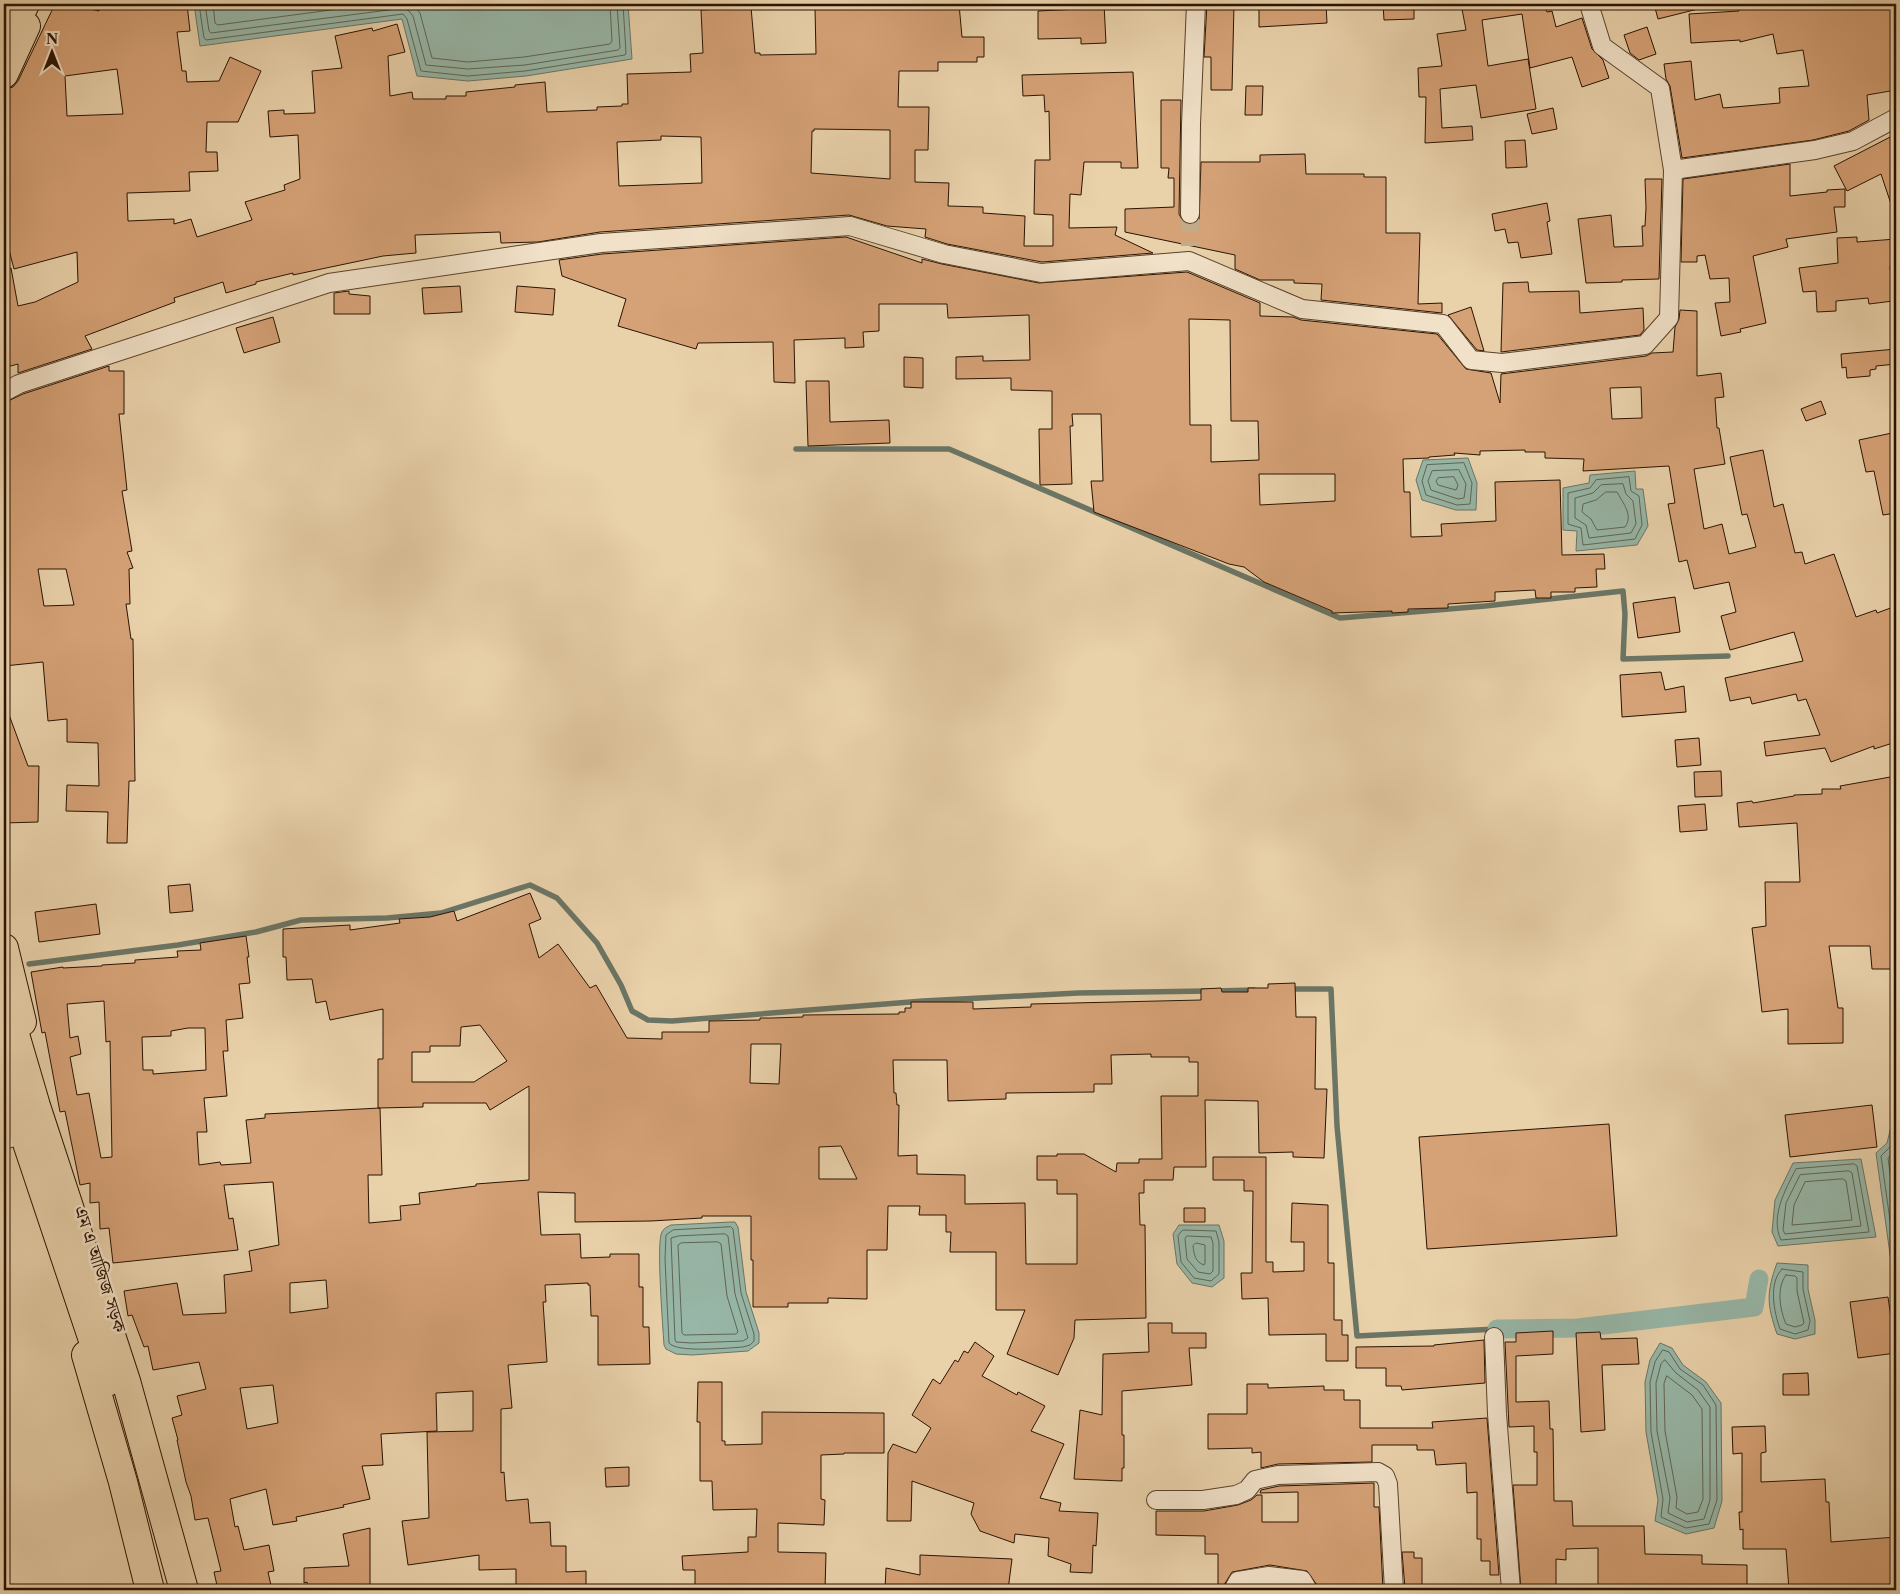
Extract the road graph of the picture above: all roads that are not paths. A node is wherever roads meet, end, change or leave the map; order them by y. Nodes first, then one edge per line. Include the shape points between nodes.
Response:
1 (25, 4) edge
2 (36, 4) edge
3 (1196, 4) edge
4 (1589, 4) edge
5 (4, 48) edge
6 (4, 74) edge
7 (1896, 118) edge
8 (1673, 170) junction
9 (1190, 214) tunnel mouth
10 (4, 392) edge
11 (4, 948) edge
12 (4, 996) edge
13 (4, 1065) edge
14 (4, 1102) edge
15 (9, 1138) edge
16 (1494, 1337) dead end
17 (1156, 1500) dead end
18 (150, 1590) edge
19 (164, 1590) edge
20 (184, 1590) edge
21 (195, 1590) edge
22 (1233, 1590) edge
23 (1308, 1590) edge
24 (1394, 1590) edge
25 (1511, 1590) edge

1 - 5 main road
2 - 6 main road
3 - 9 street
4 - 8 street via 1602,46 1660,88
7 - 8 street via 1853,141 1815,150
8 - 10 street via 1669,318 1645,345 1502,363 1471,360 1442,324 1302,309 1190,254 1041,273 944,254 850,226 601,243 330,283 28,381
11 - 21 main road, এম এ আজিজ সড়ক via 43,1094 136,1380
12 - 20 main road via 36,1106 126,1381
13 - 19 main road via 108,1385
14 - 15 main road
15 - 18 main road via 96,1388
16 - 25 street via 1496,1414
17 - 24 street via 1202,1500 1236,1495 1247,1490 1255,1480 1278,1474 1378,1472 1385,1476 1388,1484
22 - 23 street via 1238,1581 1269,1576 1302,1580

